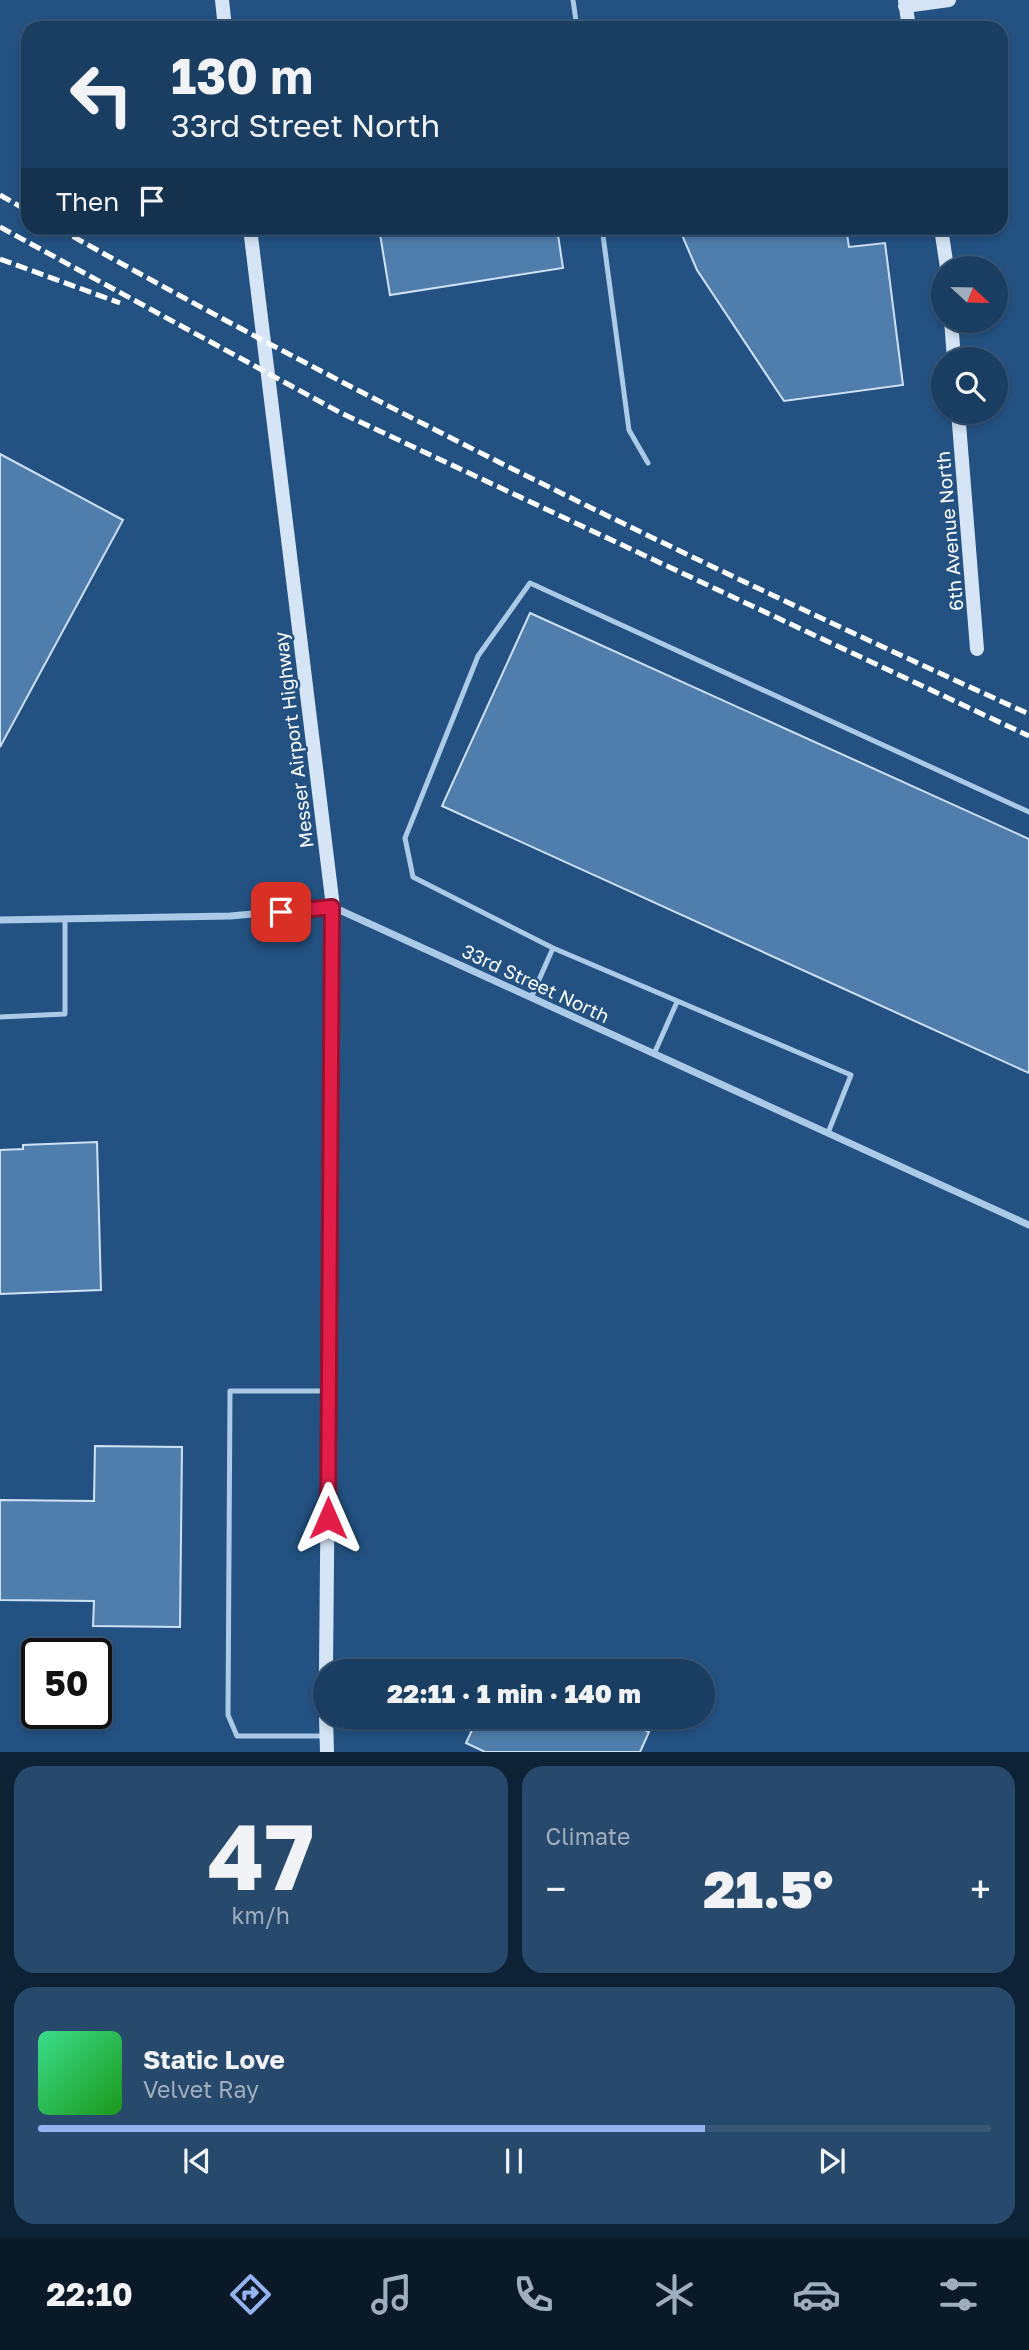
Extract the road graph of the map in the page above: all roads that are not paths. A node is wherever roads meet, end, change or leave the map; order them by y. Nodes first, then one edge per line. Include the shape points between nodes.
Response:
1 (222, 0) edge
2 (573, 0) edge
3 (949, 0) edge
4 (905, 3) edge
5 (224, 21) edge
6 (576, 21) edge
7 (908, 21) edge
8 (251, 235) edge
9 (603, 235) edge
10 (942, 235) edge
11 (945, 256) edge
12 (959, 424) edge
13 (648, 463) dead end
14 (977, 649) dead end
15 (1029, 812) edge
16 (332, 907) junction
17 (65, 919) junction
18 (0, 920) edge
19 (553, 948) junction
20 (531, 998) junction
21 (677, 1002) junction
22 (0, 1017) edge
23 (654, 1054) junction
24 (828, 1133) junction
25 (1029, 1225) edge
26 (329, 1391) junction
27 (326, 1659) edge
28 (326, 1729) edge
29 (326, 1736) junction
30 (327, 1752) edge

1 - 5 main road
2 - 6 lane
3 - 4 main road
4 - 7 main road
8 - 16 main road, Messer Airport Highway
9 - 13 lane via 629,430
10 - 11 main road
12 - 14 main road, 6th Avenue North
15 - 19 lane via 530,583 478,656 405,838 413,877
16 - 17 street, 33rd Street North via 230,916
16 - 20 street, 33rd Street North
16 - 26 main road, Messer Airport Highway
17 - 18 street, 33rd Street North
17 - 22 lane via 65,1014
19 - 20 lane
19 - 21 lane
20 - 23 street, 33rd Street North
21 - 23 lane
21 - 24 lane via 851,1075
23 - 24 street, 33rd Street North
24 - 25 street, 33rd Street North
26 - 27 main road, Messer Airport Highway
26 - 29 lane via 230,1391 228,1714 237,1736
28 - 29 main road
29 - 30 main road

